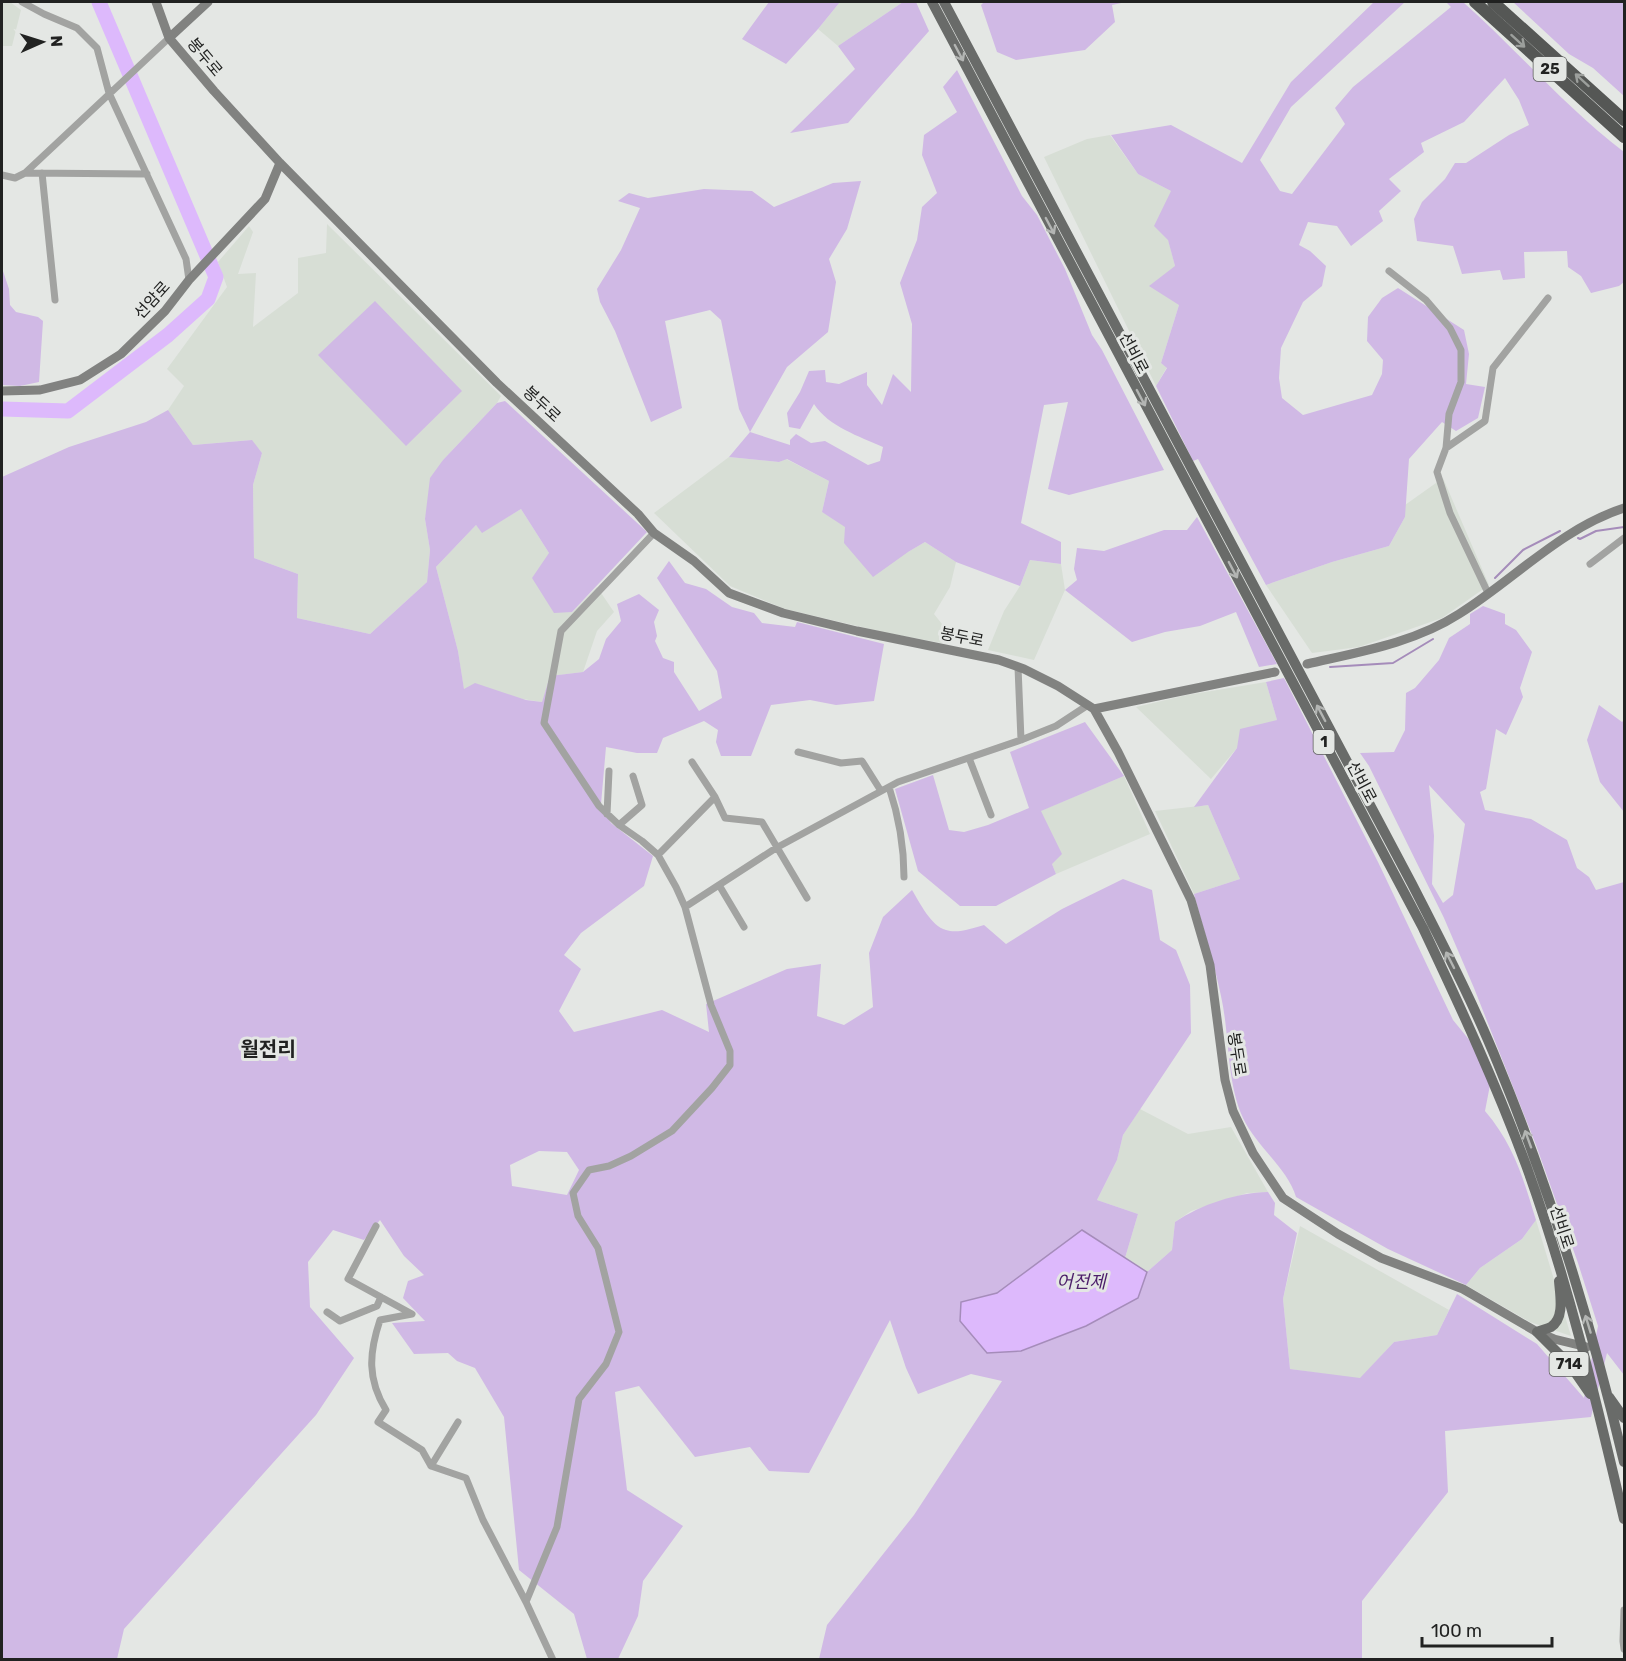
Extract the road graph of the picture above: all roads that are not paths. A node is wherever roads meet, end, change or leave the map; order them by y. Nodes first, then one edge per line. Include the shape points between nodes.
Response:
1 (22, 2) edge
2 (156, 2) edge
3 (208, 2) edge
4 (932, 2) edge
5 (944, 2) edge
6 (1475, 2) edge
7 (1493, 2) edge
8 (169, 38) junction
9 (111, 92) junction
10 (1624, 120) edge
11 (1624, 137) edge
12 (280, 163) junction
13 (25, 173) junction
14 (42, 173) junction
15 (147, 174) junction
16 (2, 175) edge
17 (1389, 271) dead end
18 (192, 277) junction
19 (1548, 298) dead end
20 (56, 300) dead end
21 (2, 391) edge
22 (1446, 448) junction
23 (1624, 508) edge
24 (654, 533) junction
25 (1624, 538) edge
26 (1590, 564) dead end
27 (1488, 593) junction
28 (1307, 664) dead end
29 (1018, 667) junction
30 (1275, 672) dead end
31 (1091, 707) junction
32 (1021, 740) junction
33 (798, 752) dead end
34 (969, 758) junction
35 (692, 762) dead end
36 (609, 771) dead end
37 (633, 776) dead end
38 (889, 787) junction
39 (881, 791) junction
40 (715, 797) junction
41 (607, 814) junction
42 (991, 814) dead end
43 (619, 825) junction
44 (776, 848) junction
45 (658, 855) junction
46 (904, 877) dead end
47 (719, 885) junction
48 (807, 898) dead end
49 (685, 907) junction
50 (744, 927) dead end
51 (376, 1226) dead end
52 (1556, 1258) junction
53 (381, 1297) junction
54 (327, 1312) dead end
55 (1537, 1332) junction
56 (1582, 1346) junction
57 (1596, 1349) junction
58 (1607, 1394) junction
59 (1595, 1402) junction
60 (1624, 1419) edge
61 (458, 1422) dead end
62 (1624, 1462) edge
63 (431, 1466) junction
64 (1624, 1519) edge
65 (526, 1602) junction
66 (1624, 1610) edge
67 (1624, 1649) edge
68 (553, 1659) edge

1 - 9 street via 77,28 97,48
2 - 8 main road
3 - 8 main road
4 -> 52 main road, 선비로 / 1 via 1423,928 1499,1094
57 -> 5 main road, 선비로 / 1 via 1524,1127 1458,976
6 -> 11 highway, 25
10 -> 7 highway, 25
8 - 9 street
8 - 12 main road, 봉두로
9 - 13 street
9 - 15 street
12 - 18 main road, 선암로 via 265,199
12 - 24 main road, 봉두로 via 497,383 638,513
13 - 14 street
13 - 16 street via 15,178
14 - 15 street
14 - 20 street
15 - 18 street
17 - 22 street via 1426,300 1450,328 1461,350 1461,382 1449,414
18 - 21 main road, 선암로 via 165,311 121,354 80,380 40,390
19 - 22 street via 1493,368 1485,421
22 - 27 street via 1437,472 1450,513
23 - 27 main road via 1566,537
24 - 29 main road, 봉두로 via 694,561 729,593 775,611
24 - 41 street via 561,631 547,699 544,723
25 - 26 street
27 - 28 main road via 1457,616 1425,632 1387,646
29 - 31 main road, 봉두로
29 - 32 street
30 - 31 main road
31 - 32 street
31 - 55 main road, 봉두로 via 1123,762 1191,900 1210,965 1233,1111 1253,1153 1283,1198 1381,1257 1463,1289
32 - 34 street
33 - 39 street via 841,763 862,761
34 - 38 street
34 - 42 street
35 - 40 street
36 - 41 street
37 - 43 street via 642,805
38 - 39 street
38 - 46 street via 899,816
39 - 44 street
40 - 44 street via 725,818 762,822
40 - 45 street
41 - 43 street
43 - 45 street
44 - 47 street
44 - 48 street
45 - 49 street
47 - 49 street
47 - 50 street
49 - 65 street via 711,1005 730,1051 730,1065 672,1131 631,1156 589,1170 573,1192 578,1216 598,1248 619,1332 606,1364 579,1399 557,1527
51 - 53 street via 348,1279
52 - 55 main road, 714 via 1560,1310 1551,1327
52 - 56 main road, 선비로 / 1
53 - 54 street via 377,1306 340,1321
53 - 63 street via 412,1314 380,1320 372,1344 375,1387 386,1410 378,1422 422,1450
55 - 56 main road, 봉두로
55 - 59 main road, 714 via 1570,1365
56 - 57 main road, 봉두로
56 - 59 main road, 선비로 / 1
57 - 58 main road, 선비로 / 1
58 - 60 main road
58 - 62 main road, 선비로 / 1
59 - 64 main road, 선비로 / 1
61 - 63 street
63 - 65 street via 466,1478
65 - 68 street
66 - 67 street

